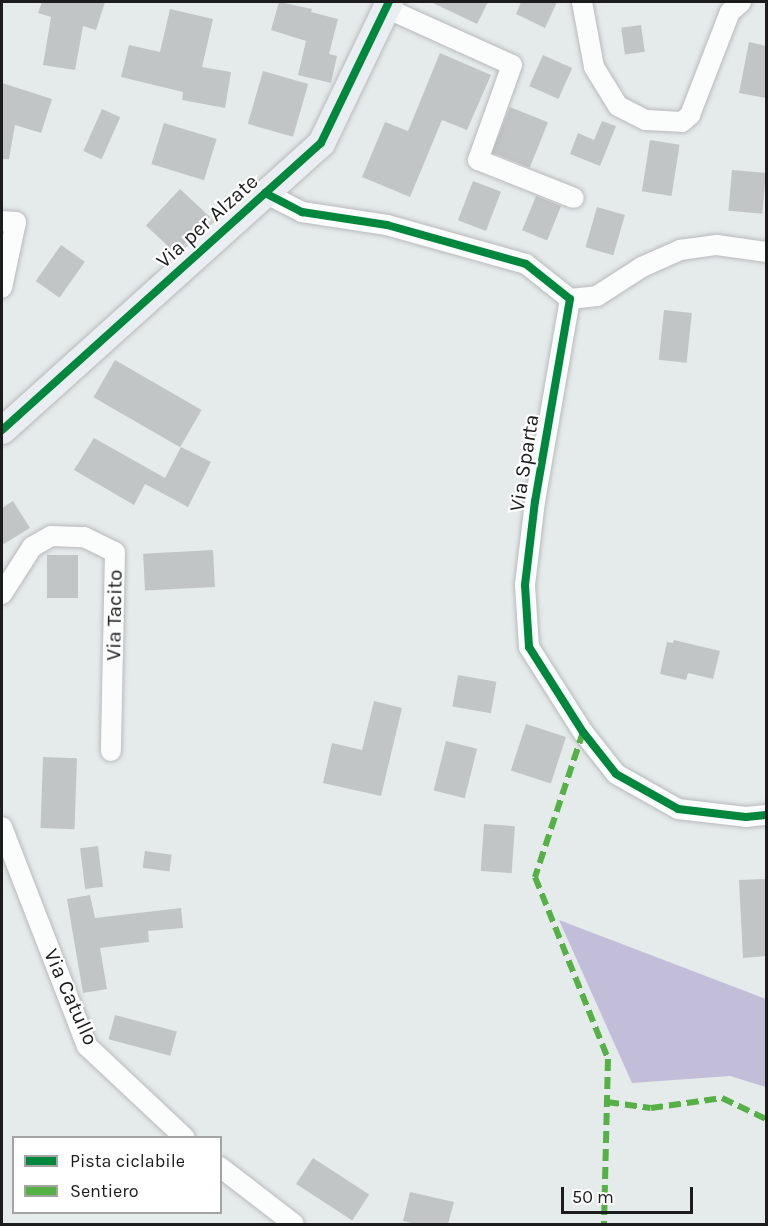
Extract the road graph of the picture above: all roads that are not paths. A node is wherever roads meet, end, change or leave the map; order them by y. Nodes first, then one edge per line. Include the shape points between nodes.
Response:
1 (582, 2) edge
2 (741, 2) edge
3 (387, 5) edge
4 (265, 193) junction
5 (574, 198) dead end
6 (2, 221) edge
7 (766, 252) edge
8 (2, 288) edge
9 (570, 299) junction
10 (2, 430) edge
11 (2, 594) edge
12 (111, 751) dead end
13 (766, 815) edge
14 (2, 827) edge
15 (183, 1136) edge
16 (222, 1169) edge
17 (294, 1224) edge

1 - 2 street via 594,67 618,106 646,120 682,122 690,114 730,12
3 - 4 street, Via per Alzate via 321,143
3 - 5 street via 512,65 478,160
4 - 9 street via 302,212 387,225 526,264
4 - 10 street, Via per Alzate
6 - 8 street via 16,222
7 - 9 street via 717,245 680,250 642,267 597,296
9 - 13 street, Via Sparta via 535,501 525,585 529,648 583,732 616,774 678,809 746,817
11 - 12 street, Via Tacito via 32,547 51,536 84,537 115,552
14 - 15 street, Via Catullo via 87,1046
16 - 17 street

